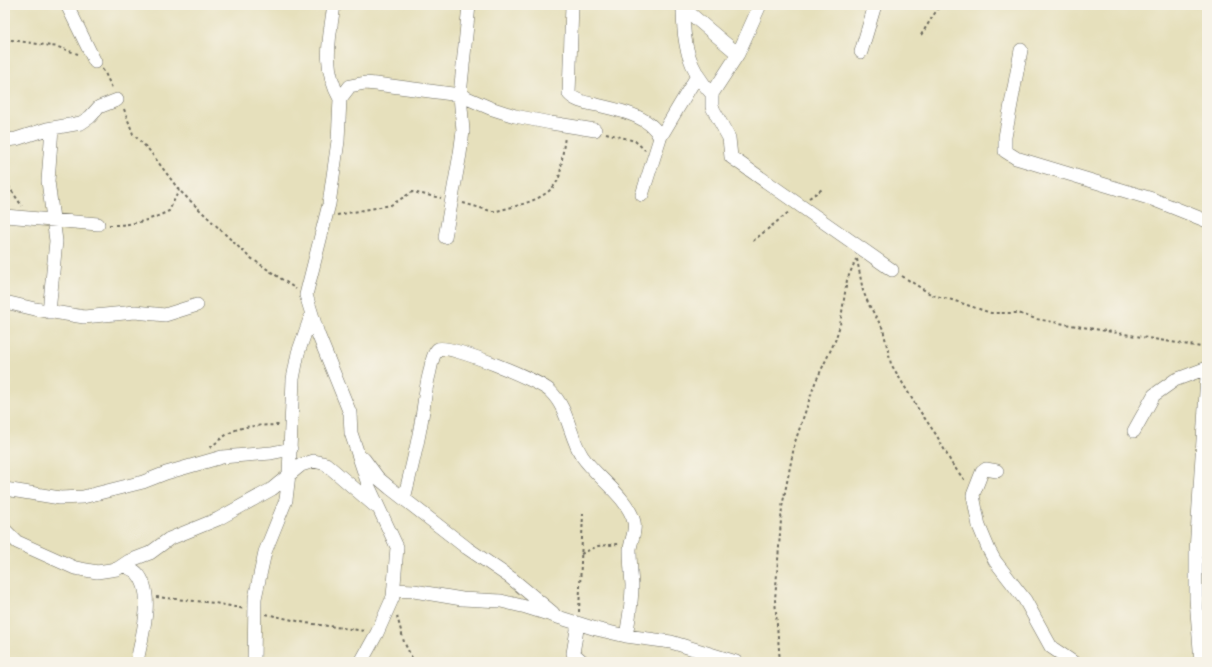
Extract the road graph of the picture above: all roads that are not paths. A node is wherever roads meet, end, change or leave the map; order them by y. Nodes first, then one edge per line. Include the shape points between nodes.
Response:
1 (67, 5) edge
2 (334, 5) edge
3 (469, 5) edge
4 (572, 5) edge
5 (760, 5) edge
6 (875, 5) edge
7 (682, 7) edge
8 (1021, 50) dead end
9 (861, 52) dead end
10 (738, 54) junction
11 (95, 62) road end
12 (697, 76) junction
13 (460, 94) junction
14 (712, 94) junction
15 (340, 99) junction
16 (117, 100) road end
17 (52, 128) junction
18 (594, 130) road end
19 (660, 138) junction
20 (5, 140) edge
21 (642, 195) dead end
22 (5, 216) edge
23 (54, 220) junction
24 (1207, 221) edge
25 (98, 224) road end
26 (445, 237) dead end
27 (892, 270) road end
28 (5, 302) edge
29 (197, 305) dead end
30 (49, 312) junction
31 (311, 316) junction
32 (1207, 368) edge
33 (1207, 376) edge
34 (1134, 430) dead end
35 (354, 443) junction
36 (291, 449) junction
37 (997, 471) dead end
38 (290, 474) junction
39 (5, 489) edge
40 (404, 499) junction
41 (380, 510) junction
42 (5, 530) edge
43 (123, 565) junction
44 (393, 594) junction
45 (557, 617) junction
46 (578, 624) junction
47 (626, 636) junction
48 (137, 662) edge
49 (254, 662) edge
50 (361, 662) edge
51 (583, 662) edge
52 (736, 662) edge
53 (1073, 662) edge
54 (1201, 662) edge

1 - 11 street
2 - 15 street via 327,58 330,77
3 - 13 street
4 - 19 street via 569,94 579,100 638,117 658,132
5 - 10 street
6 - 9 street
7 - 10 street
7 - 12 street via 684,40
8 - 24 street via 1004,151 1016,158 1152,199
10 - 14 street
12 - 14 street
12 - 19 street
13 - 15 street via 365,83 350,86
13 - 18 street via 515,116
13 - 26 street via 463,131 457,179
14 - 27 street via 712,107 729,138 731,157 860,254
15 - 31 street via 338,141 326,222 306,295
16 - 17 street via 98,107 81,123
17 - 20 street
17 - 23 street via 48,181
19 - 21 street
22 - 23 street
23 - 25 street
23 - 30 street via 55,255
28 - 30 street
29 - 30 street via 165,315 135,312 84,317
31 - 35 street via 350,413
31 - 36 street via 295,366
32 - 34 street via 1175,380 1154,395
33 - 54 street via 1196,552 1196,599
35 - 40 street via 378,478
35 - 41 street
36 - 38 street
36 - 39 street via 271,454 232,455 194,464 143,482 82,497 60,498
37 - 53 street via 986,469 982,472 973,495 979,526 995,561 1025,600 1051,647
38 - 41 street via 304,463 322,462
38 - 43 street via 272,489 218,519 169,539 150,553
38 - 49 street via 284,508 262,563 255,598
40 - 45 street via 511,578
40 - 47 street via 420,428 427,382 434,354 438,349 446,348 460,352 519,375 550,391 569,422 581,455 617,494 633,518 635,528 630,561 631,609
41 - 44 street via 397,547
42 - 43 street via 17,542 75,568 97,572 117,569
43 - 48 street via 139,575 147,600
44 - 45 street via 414,591 462,599 501,601
44 - 50 street via 377,633
45 - 46 street
46 - 47 street
46 - 51 street via 573,653
47 - 52 street via 671,642

